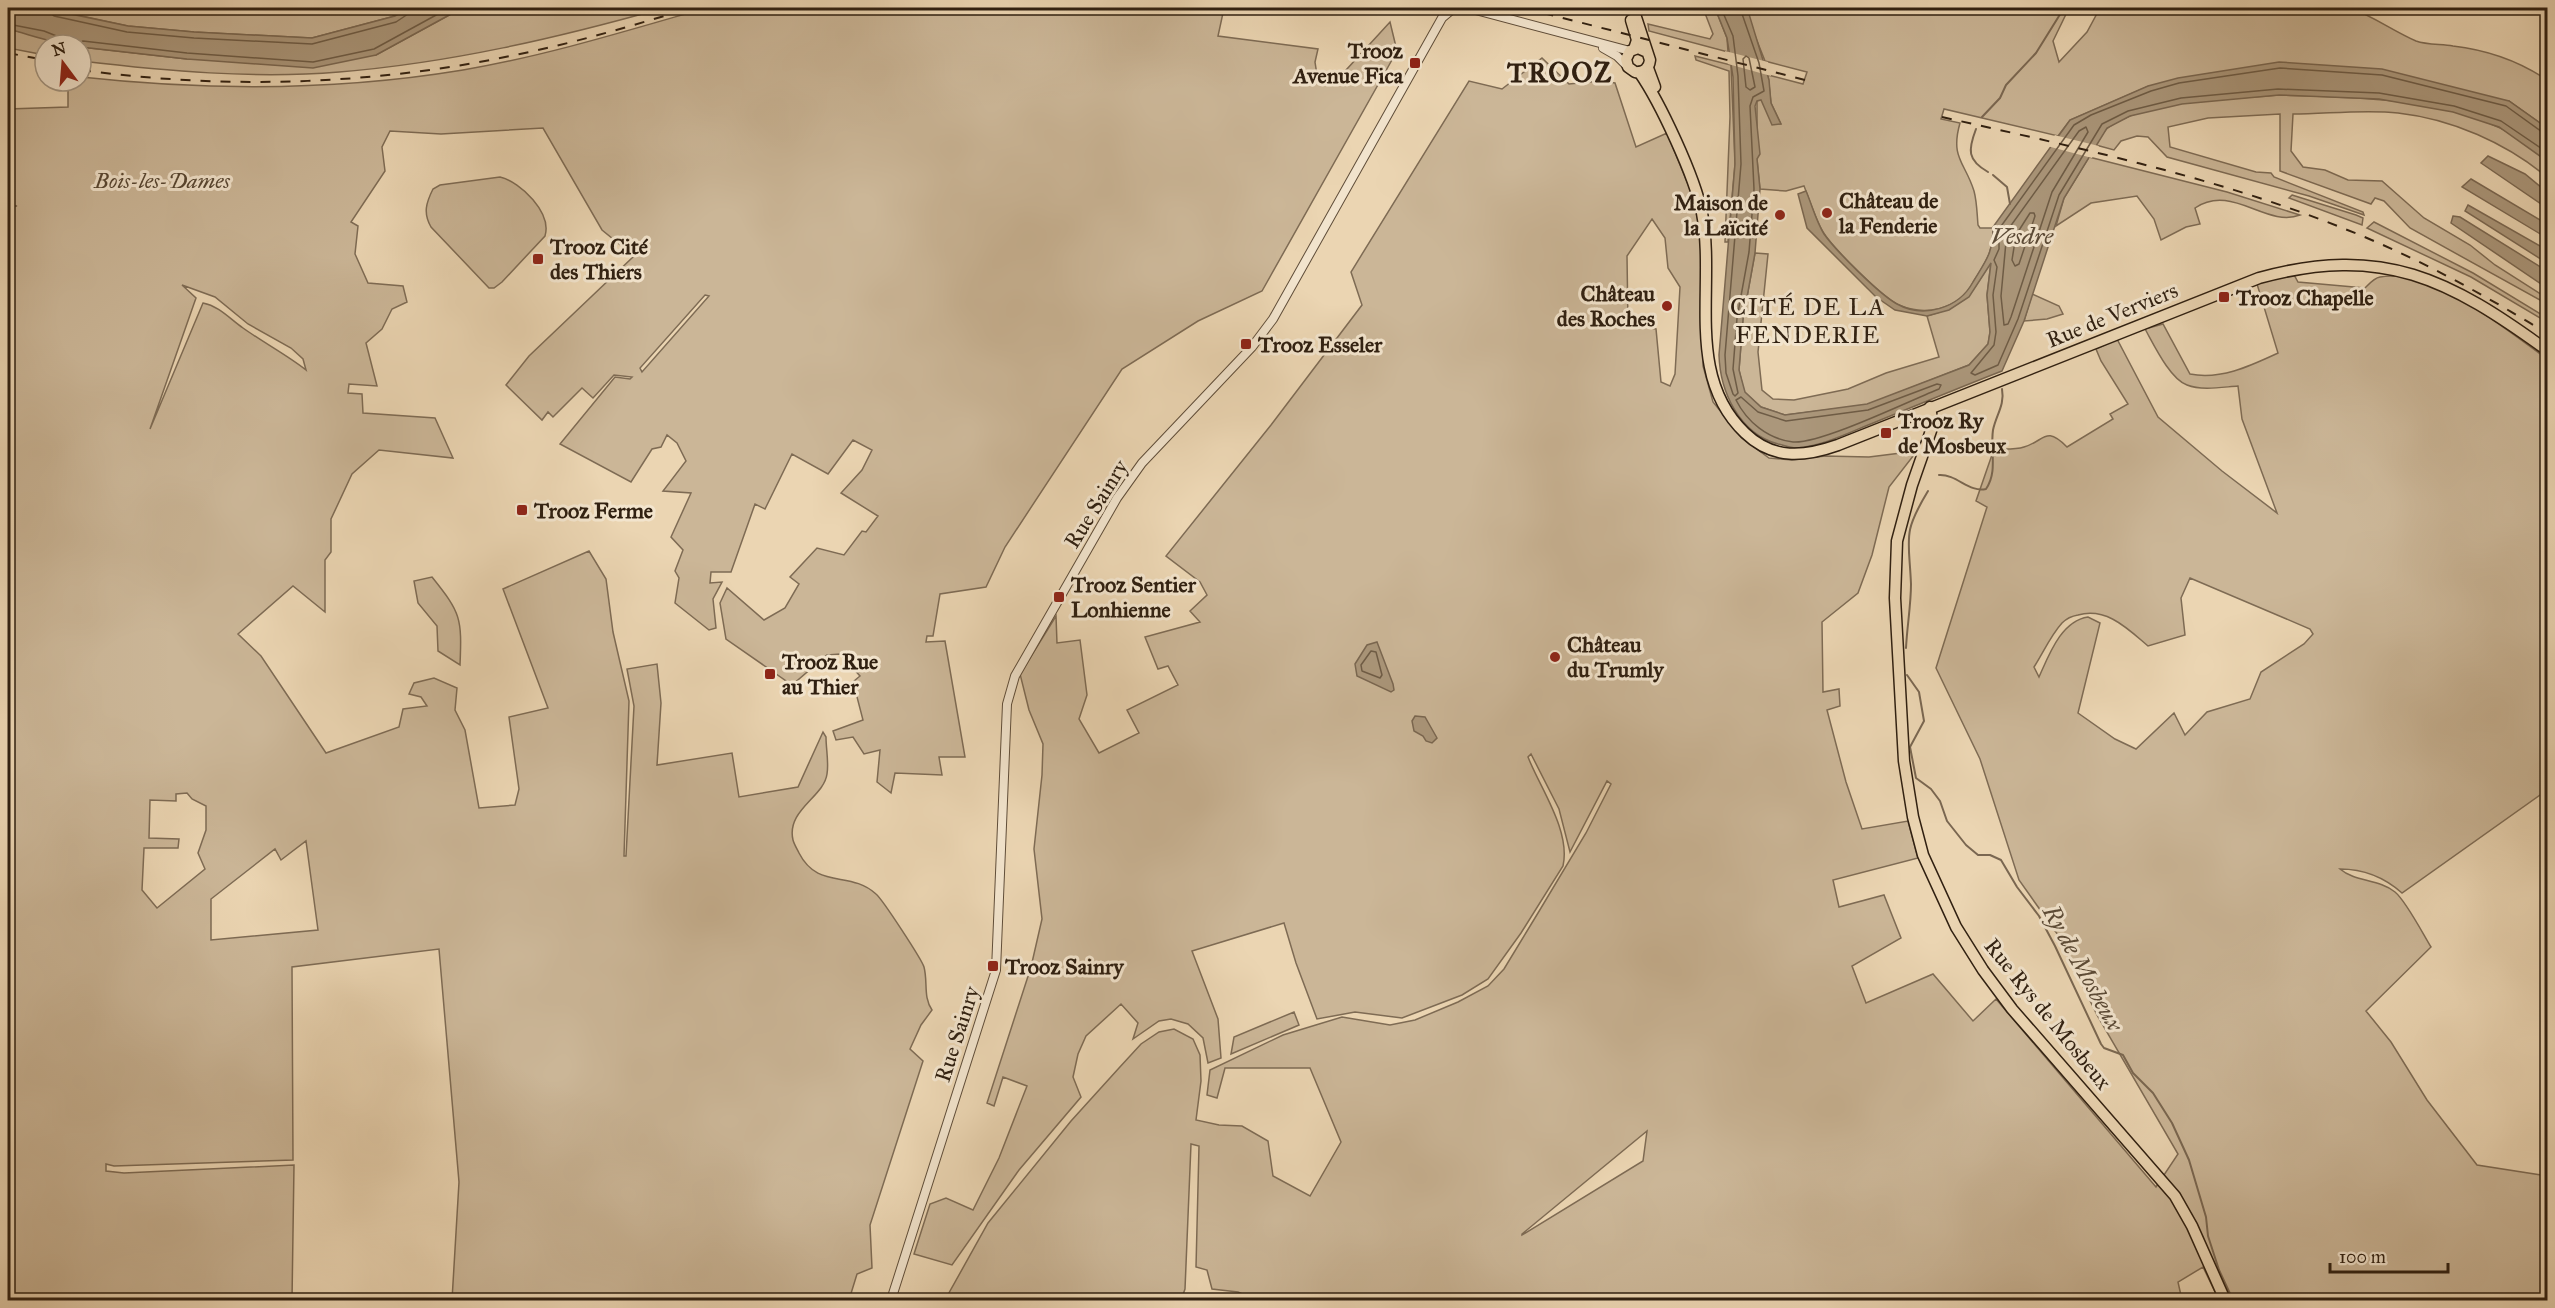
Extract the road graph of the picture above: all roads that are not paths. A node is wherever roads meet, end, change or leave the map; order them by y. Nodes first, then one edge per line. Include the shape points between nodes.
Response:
1 (1454, 8) edge
2 (1468, 8) edge
3 (1626, 8) edge
4 (1633, 8) edge
5 (1590, 40) junction
6 (1632, 50) junction
7 (1647, 52) junction
8 (1628, 67) junction
9 (1643, 70) junction
10 (2547, 351) edge
11 (1930, 407) junction
12 (891, 1300) edge
13 (2225, 1300) edge

1 - 12 street, Rue Sainry via 1442,18 1273,319 1252,347 1135,472 1015,676 1007,704 996,970
2 - 5 street
3 - 6 main road via 1637,40
4 - 7 main road
5 - 6 street
5 - 8 street
6 - 7 main road
6 - 8 main road via 1626,59
7 - 9 main road via 1650,60
8 - 9 main road
9 - 11 main road, Rue de Verviers via 1696,171 1708,213 1713,247 1714,383 1721,404 1738,427 1763,447 1790,455 1816,452
10 - 11 main road, Rue de Verviers via 2461,293 2431,279 2390,268 2325,264 2259,278
11 - 13 main road, Rue Rys de Mosbeux via 1934,425 1897,541 1894,598 1904,761 1923,855 1956,927 1983,970 2012,1009 2175,1196

